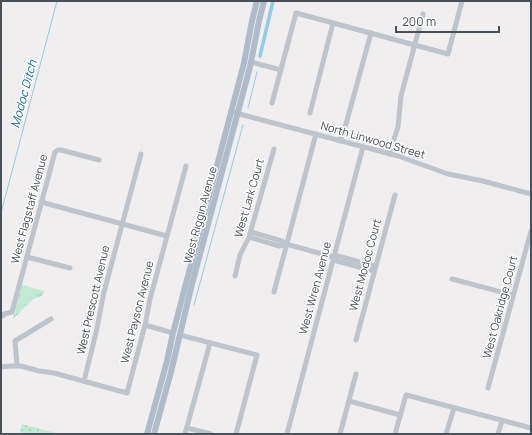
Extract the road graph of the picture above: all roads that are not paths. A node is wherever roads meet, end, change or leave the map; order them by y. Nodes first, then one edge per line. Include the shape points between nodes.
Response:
1 (257, 1) edge
2 (264, 1) edge
3 (462, 1) edge
4 (423, 14) dead end
5 (333, 23) junction
6 (371, 33) junction
7 (415, 45) junction
8 (251, 62) junction
9 (281, 70) junction
10 (272, 103) dead end
11 (235, 113) junction
12 (310, 113) dead end
13 (316, 134) junction
14 (340, 141) junction
15 (363, 147) junction
16 (274, 149) dead end
17 (140, 154) dead end
18 (391, 154) junction
19 (100, 160) dead end
20 (186, 166) dead end
21 (531, 194) edge
22 (395, 195) dead end
23 (41, 202) junction
24 (122, 224) junction
25 (531, 231) edge
26 (250, 235) junction
27 (167, 236) junction
28 (286, 244) junction
29 (27, 257) junction
30 (333, 257) junction
31 (70, 268) dead end
32 (375, 269) junction
33 (234, 276) dead end
34 (452, 279) dead end
35 (185, 288) junction
36 (274, 292) dead end
37 (513, 295) junction
38 (2, 314) edge
39 (51, 319) dead end
40 (145, 325) junction
41 (173, 333) junction
42 (180, 335) junction
43 (356, 340) dead end
44 (210, 343) junction
45 (17, 365) junction
46 (1, 368) edge
47 (356, 374) dead end
48 (84, 381) junction
49 (168, 384) junction
50 (488, 388) dead end
51 (349, 401) junction
52 (454, 408) junction
53 (400, 415) junction
54 (502, 421) junction
55 (187, 428) junction
56 (531, 428) edge
57 (148, 434) edge
58 (154, 434) edge
59 (185, 434) edge
60 (211, 434) edge
61 (236, 434) edge
62 (287, 434) edge
63 (340, 434) edge
64 (394, 434) edge
65 (446, 434) edge
66 (498, 434) edge

1 - 11 main road, West Riggin Avenue
2 - 8 main road, West Riggin Avenue
3 - 7 street via 448,54
4 - 7 street
5 - 6 street
5 - 9 street via 296,13
5 - 12 street
6 - 7 street
6 - 14 street
7 - 18 street via 401,96 398,136
8 - 9 street
8 - 11 main road, West Riggin Avenue
9 - 10 street
11 - 13 street, North Linwood Street
11 - 35 main road, West Riggin Avenue
11 - 42 main road, West Riggin Avenue
13 - 14 street, North Linwood Street
13 - 28 street
14 - 15 street, North Linwood Street
15 - 18 street, North Linwood Street
15 - 30 street, West Wren Avenue
16 - 26 street, West Lark Court
17 - 24 street, West Prescott Avenue
18 - 21 street, North Linwood Street via 448,174
19 - 23 street, West Flagstaff Avenue via 56,150
20 - 27 street, West Payson Avenue
22 - 32 street, West Modoc Court
23 - 24 street
23 - 29 street, West Flagstaff Avenue
24 - 27 street
24 - 48 street, West Prescott Avenue
25 - 37 street, West Oakridge Court
26 - 28 street
26 - 33 street, West Lark Court via 240,255
27 - 40 street, West Payson Avenue
28 - 30 street
28 - 36 street
29 - 31 street
29 - 38 street, West Flagstaff Avenue via 12,312
30 - 32 street via 338,256
30 - 62 street, West Wren Avenue
32 - 43 street, West Modoc Court
34 - 37 street
35 - 41 main road, West Riggin Avenue
35 - 42 main road via 186,294 178,328
37 - 50 street, West Oakridge Court
39 - 45 street via 15,341
40 - 41 street
40 - 48 street, West Payson Avenue via 127,393
41 - 49 main road via 175,337 167,374
41 - 57 main road, West Riggin Avenue
42 - 44 street
42 - 49 main road, West Riggin Avenue
44 - 55 street
44 - 61 street via 257,355
45 - 46 street
45 - 48 street
47 - 51 street
49 - 58 main road, West Riggin Avenue
51 - 53 street
51 - 63 street
52 - 53 street via 406,395
52 - 54 street
52 - 65 street
53 - 64 street
54 - 56 street
54 - 66 street
55 - 59 street
55 - 60 street

